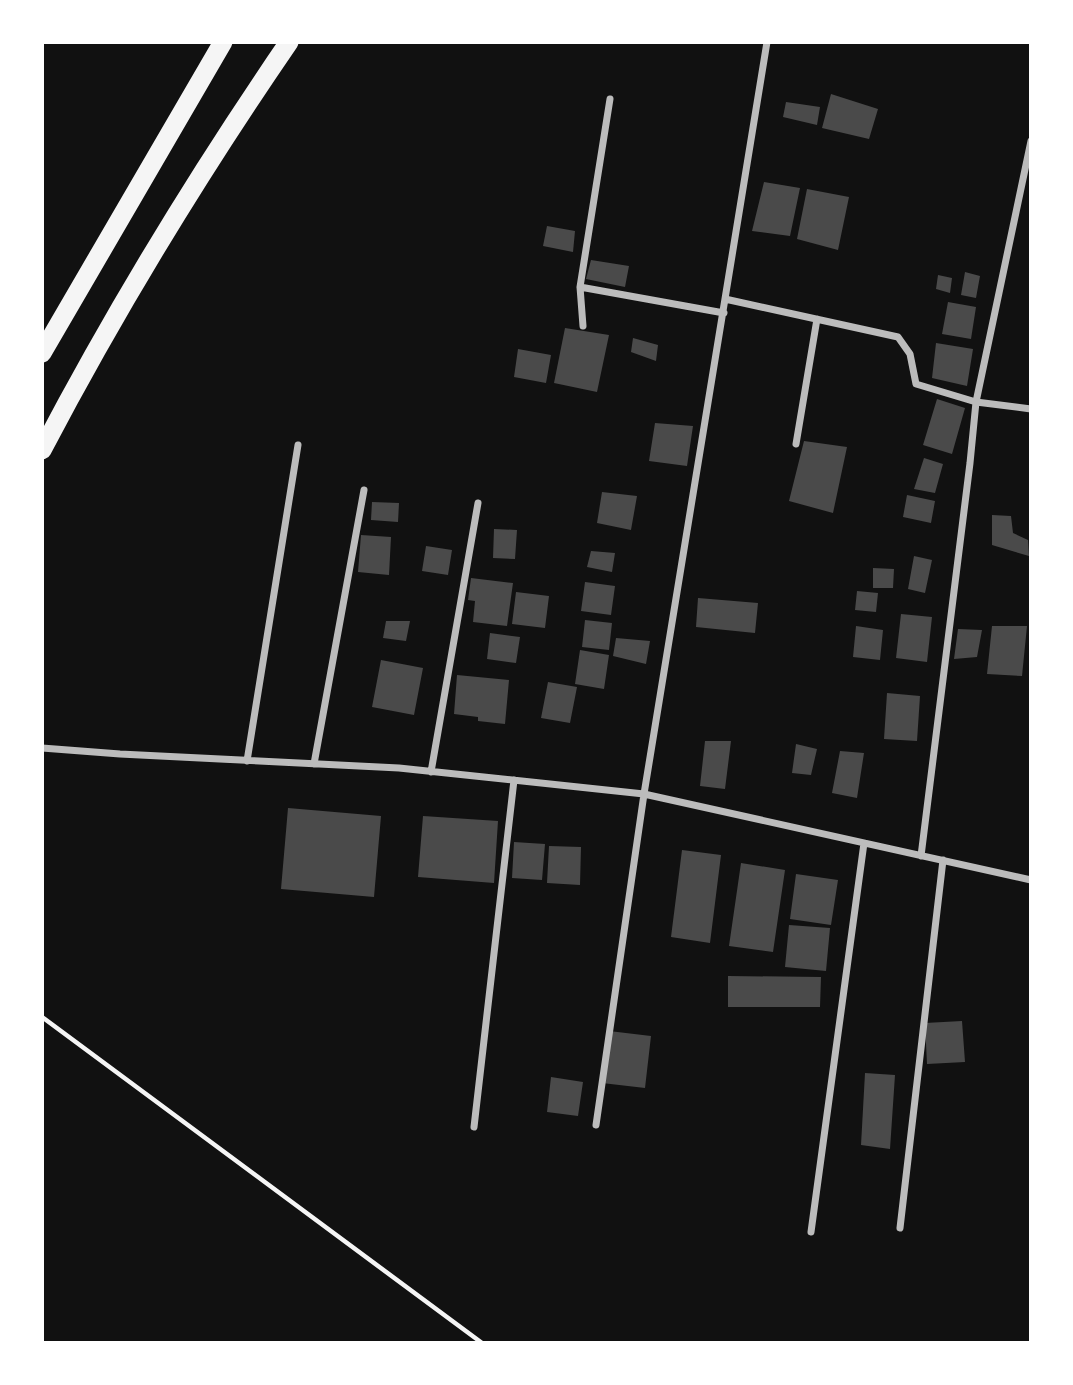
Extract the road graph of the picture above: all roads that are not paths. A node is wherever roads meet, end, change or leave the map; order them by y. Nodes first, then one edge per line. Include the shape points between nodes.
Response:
1 (223, 42) edge
2 (289, 42) edge
3 (767, 42) edge
4 (610, 99) dead end
5 (1031, 141) edge
6 (580, 287) junction
7 (726, 299) junction
8 (724, 313) junction
9 (817, 319) junction
10 (583, 326) dead end
11 (42, 353) edge
12 (976, 402) junction
13 (1031, 409) edge
14 (796, 444) dead end
15 (298, 445) dead end
16 (42, 450) edge
17 (364, 490) dead end
18 (478, 503) dead end
19 (42, 748) edge
20 (247, 761) junction
21 (314, 764) junction
22 (431, 772) junction
23 (513, 780) junction
24 (644, 794) junction
25 (864, 843) junction
26 (921, 856) junction
27 (943, 860) junction
28 (1031, 880) edge
29 (596, 1125) dead end
30 (474, 1127) dead end
31 (900, 1227) dead end
32 (811, 1232) dead end

1 - 11 highway
2 - 16 highway via 227,131 86,367
3 - 7 street
4 - 6 street
5 - 12 street
6 - 8 street
6 - 10 street
7 - 8 street
7 - 9 street
8 - 24 street
9 - 12 street via 898,337 910,354 916,384
9 - 14 street
12 - 13 street
12 - 26 street
15 - 20 street
17 - 21 street
18 - 22 street
19 - 20 street
20 - 21 street
21 - 22 street
22 - 23 street
23 - 24 street
23 - 30 street
24 - 25 street
24 - 29 street
25 - 26 street
25 - 32 street
26 - 27 street
27 - 28 street
27 - 31 street

